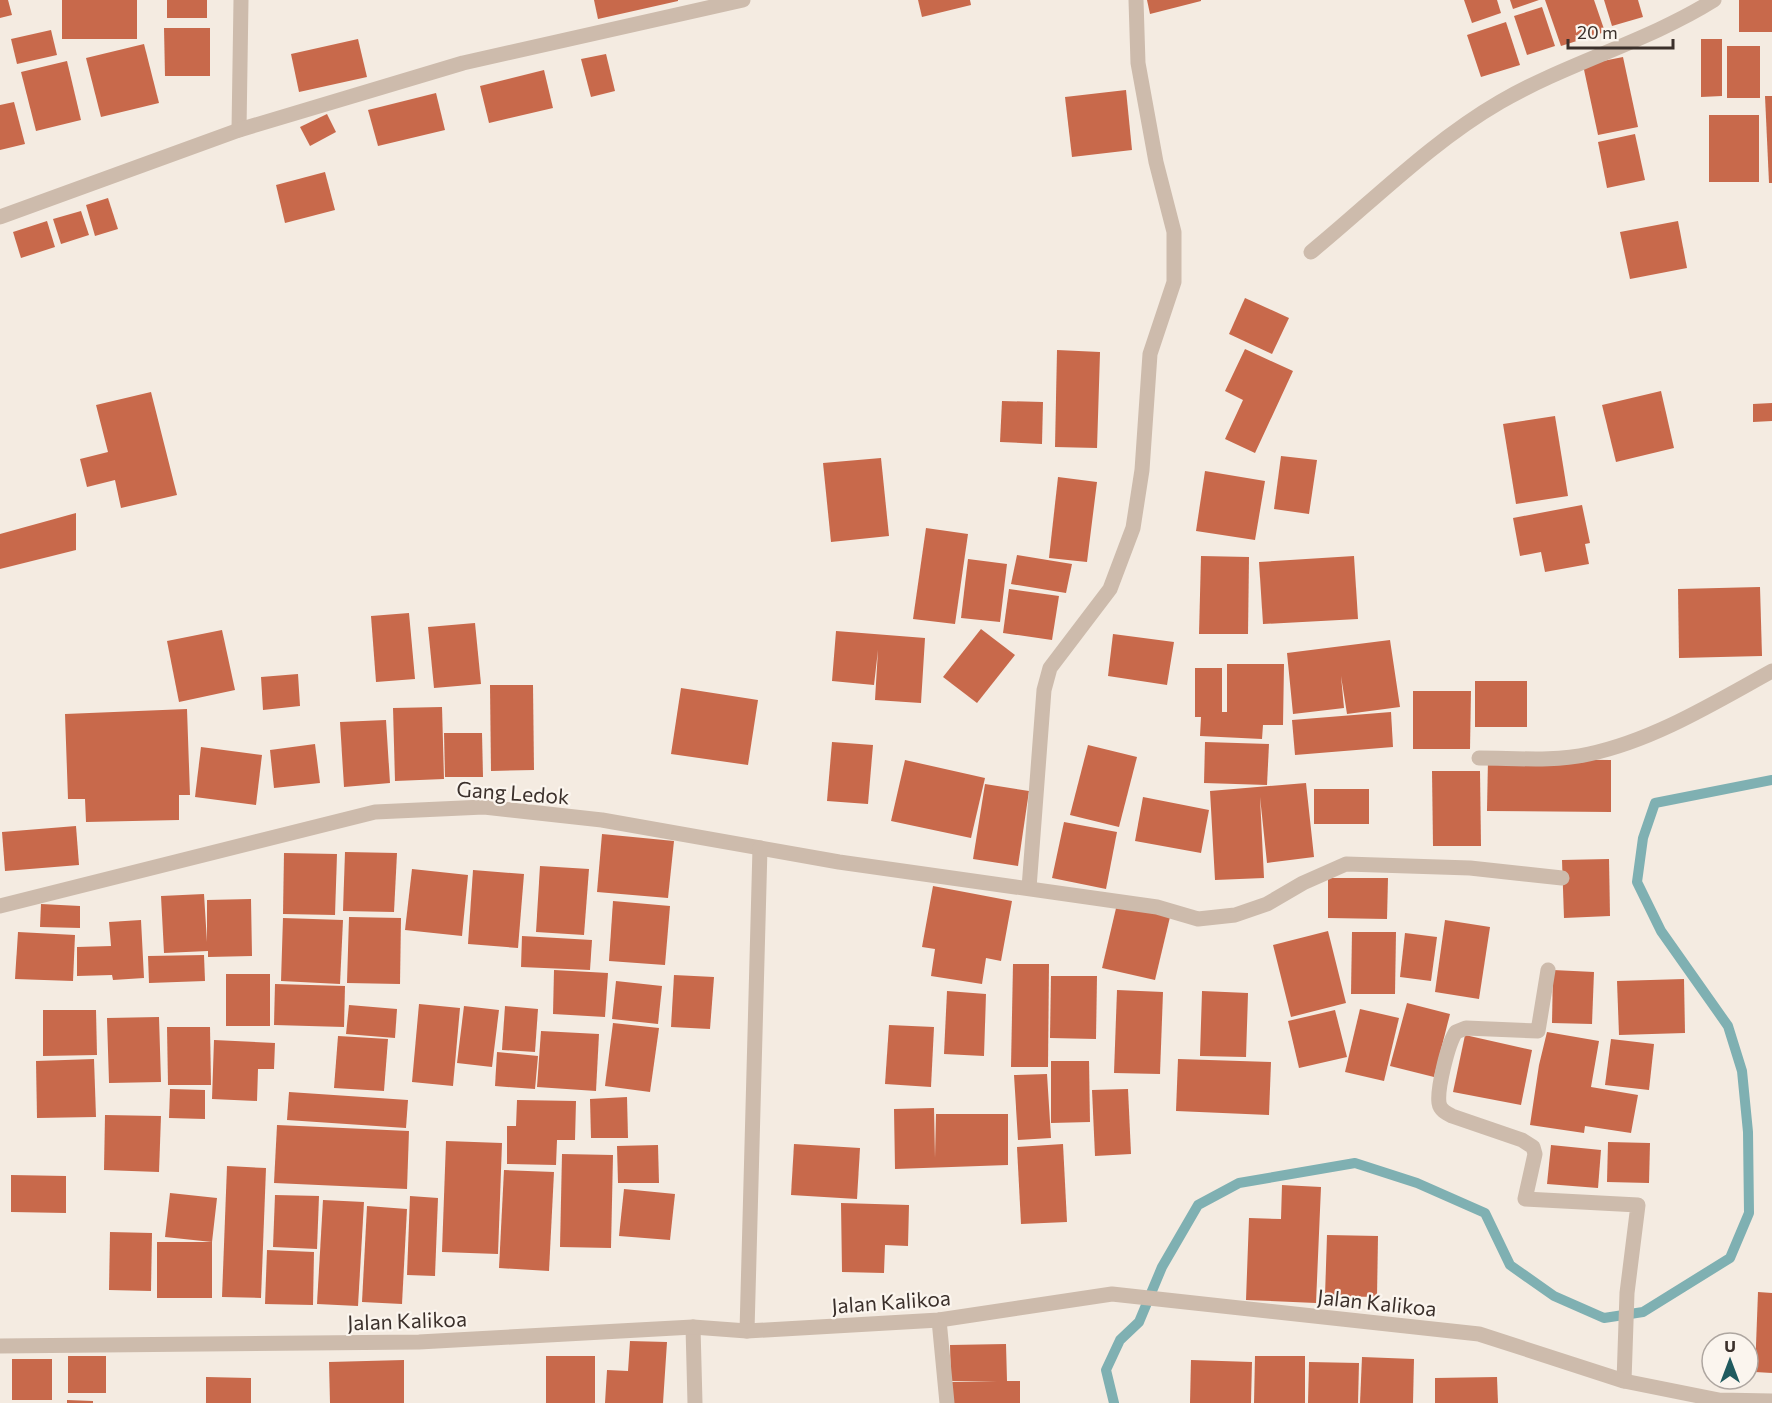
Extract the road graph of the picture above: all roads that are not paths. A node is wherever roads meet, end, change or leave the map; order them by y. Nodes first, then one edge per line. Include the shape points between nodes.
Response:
1 (241, 0) edge
2 (744, 0) edge
3 (1136, 0) edge
4 (1714, 0) edge
5 (239, 130) junction
6 (0, 217) edge
7 (1311, 252) dead end
8 (1772, 671) edge
9 (1479, 758) dead end
10 (760, 848) junction
11 (1562, 878) dead end
12 (1029, 888) junction
13 (0, 906) edge
14 (1548, 970) dead end
15 (939, 1320) junction
16 (693, 1327) junction
17 (747, 1331) junction
18 (0, 1346) edge
19 (1624, 1381) junction
20 (1772, 1401) edge
21 (695, 1403) edge
22 (946, 1403) edge

1 - 5 street
2 - 5 street via 463,63
3 - 12 street via 1138,63 1156,162 1174,232 1174,282 1150,354 1142,470 1133,528 1110,589 1050,668 1044,690
4 - 7 street via 1684,19 1501,102 1457,131
5 - 6 street
8 - 9 street via 1662,729 1616,747 1557,758
10 - 12 street, Gang Ledok
10 - 13 street, Gang Ledok via 602,820 484,807 375,812
10 - 17 street
11 - 12 street, Gang Ledok via 1470,868 1346,864 1267,904 1235,915 1198,919 1157,907
14 - 19 street via 1538,1031 1466,1028 1456,1032 1439,1103 1452,1116 1533,1147 1525,1199 1638,1204 1627,1293
15 - 17 street, Jalan Kalikoa
15 - 19 street, Jalan Kalikoa via 1112,1294 1479,1334
15 - 22 street
16 - 17 street, Jalan Kalikoa
16 - 18 street, Jalan Kalikoa via 419,1342
16 - 21 street
19 - 20 street, Jalan Kalikoa via 1719,1400

